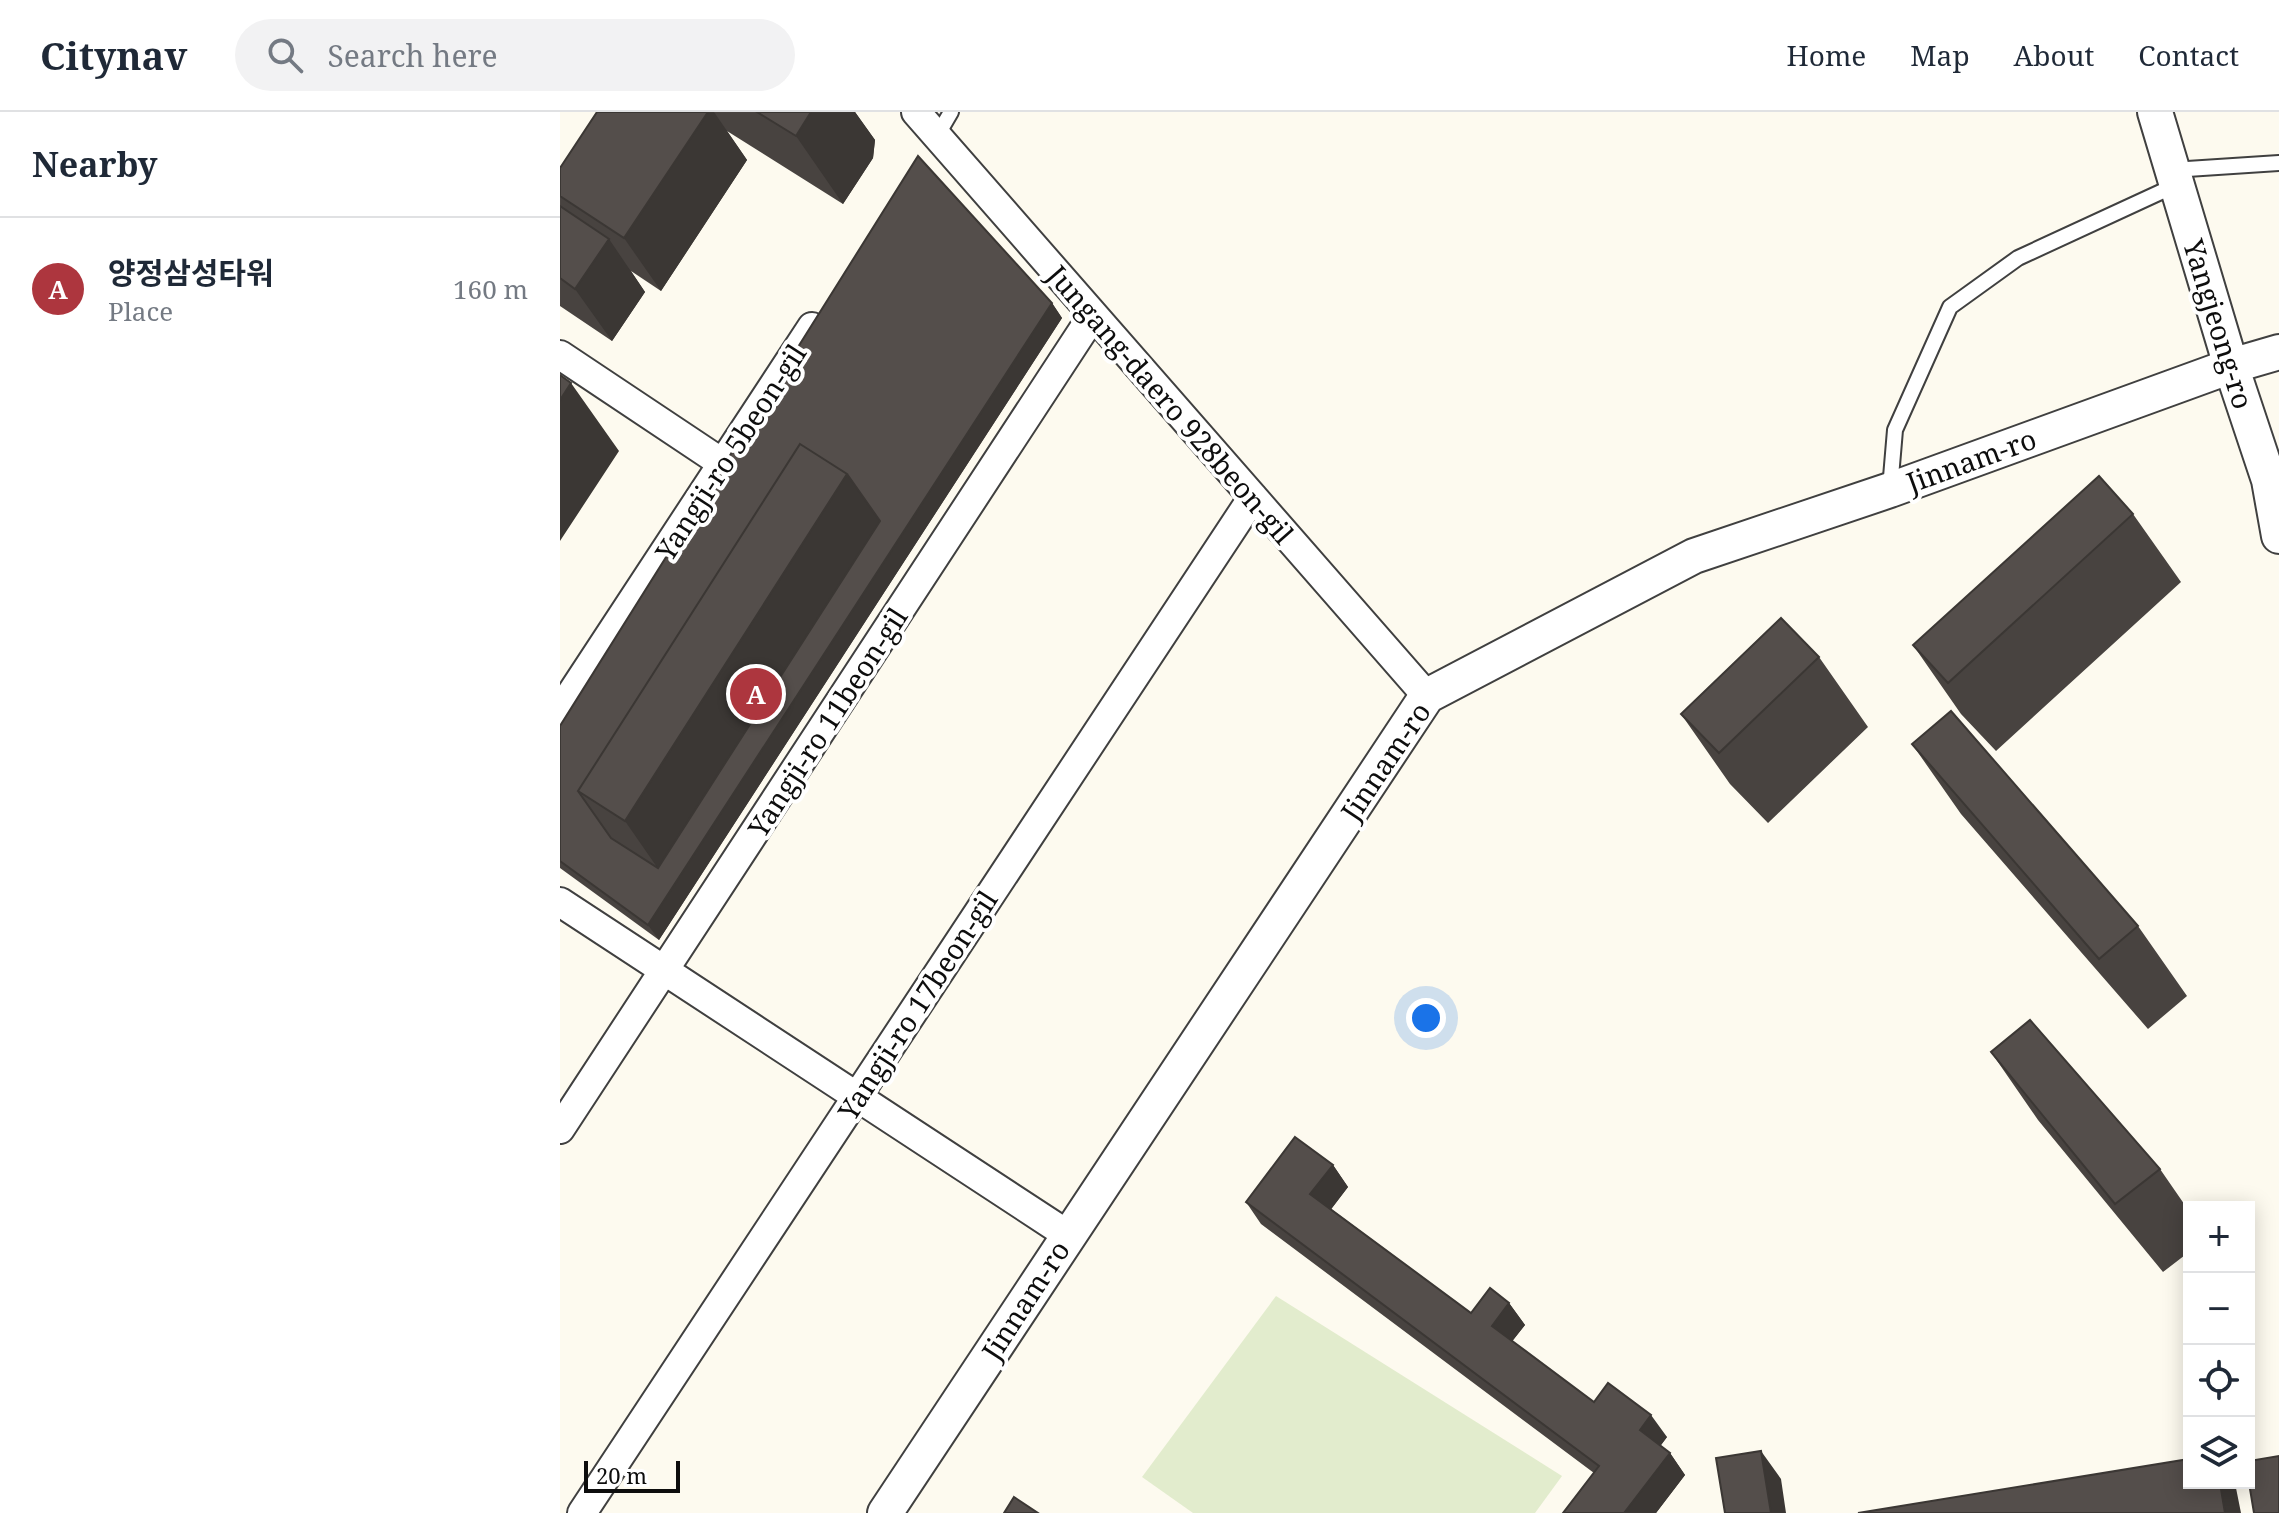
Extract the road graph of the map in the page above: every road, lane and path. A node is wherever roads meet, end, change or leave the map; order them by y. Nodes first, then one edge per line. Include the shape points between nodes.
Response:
1 (916, 112) edge
2 (2155, 112) edge
3 (944, 124) edge
4 (919, 162) edge
5 (2279, 163) edge
6 (2173, 178) junction
7 (825, 306) edge
8 (1093, 315) junction
9 (2279, 352) edge
10 (560, 355) edge
11 (2231, 366) junction
12 (722, 463) junction
13 (1890, 490) junction
14 (1253, 497) junction
15 (2279, 536) edge
16 (1427, 696) junction
17 (560, 711) edge
18 (560, 902) edge
19 (664, 970) junction
20 (856, 1096) junction
21 (560, 1129) edge
22 (1068, 1235) junction
23 (582, 1513) edge
24 (885, 1513) edge

1 - 3 street, Jungang-daero 928beon-gil
2 - 6 street, Yangjeong-ro
3 - 4 street
3 - 8 street, Jungang-daero 928beon-gil
5 - 6 lane
6 - 11 street, Yangjeong-ro
6 - 13 lane via 2018,258 1950,307 1895,430
7 - 12 street, Yangji-ro 5beon-gil
8 - 14 street, Jungang-daero 928beon-gil
8 - 19 street, Yangji-ro 11beon-gil
9 - 11 street, Jinnam-ro
10 - 12 street
11 - 13 street, Jinnam-ro
11 - 15 street, Yangjeong-ro via 2269,480
12 - 17 street, Yangji-ro 5beon-gil
13 - 16 street, Jinnam-ro via 1694,556
14 - 16 street, Jungang-daero 928beon-gil
14 - 20 street, Yangji-ro 17beon-gil
16 - 22 street, Jinnam-ro
18 - 19 street
19 - 20 street
19 - 21 street, Yangji-ro 11beon-gil
20 - 22 street
20 - 23 street, Yangji-ro 17beon-gil
22 - 24 street, Jinnam-ro

